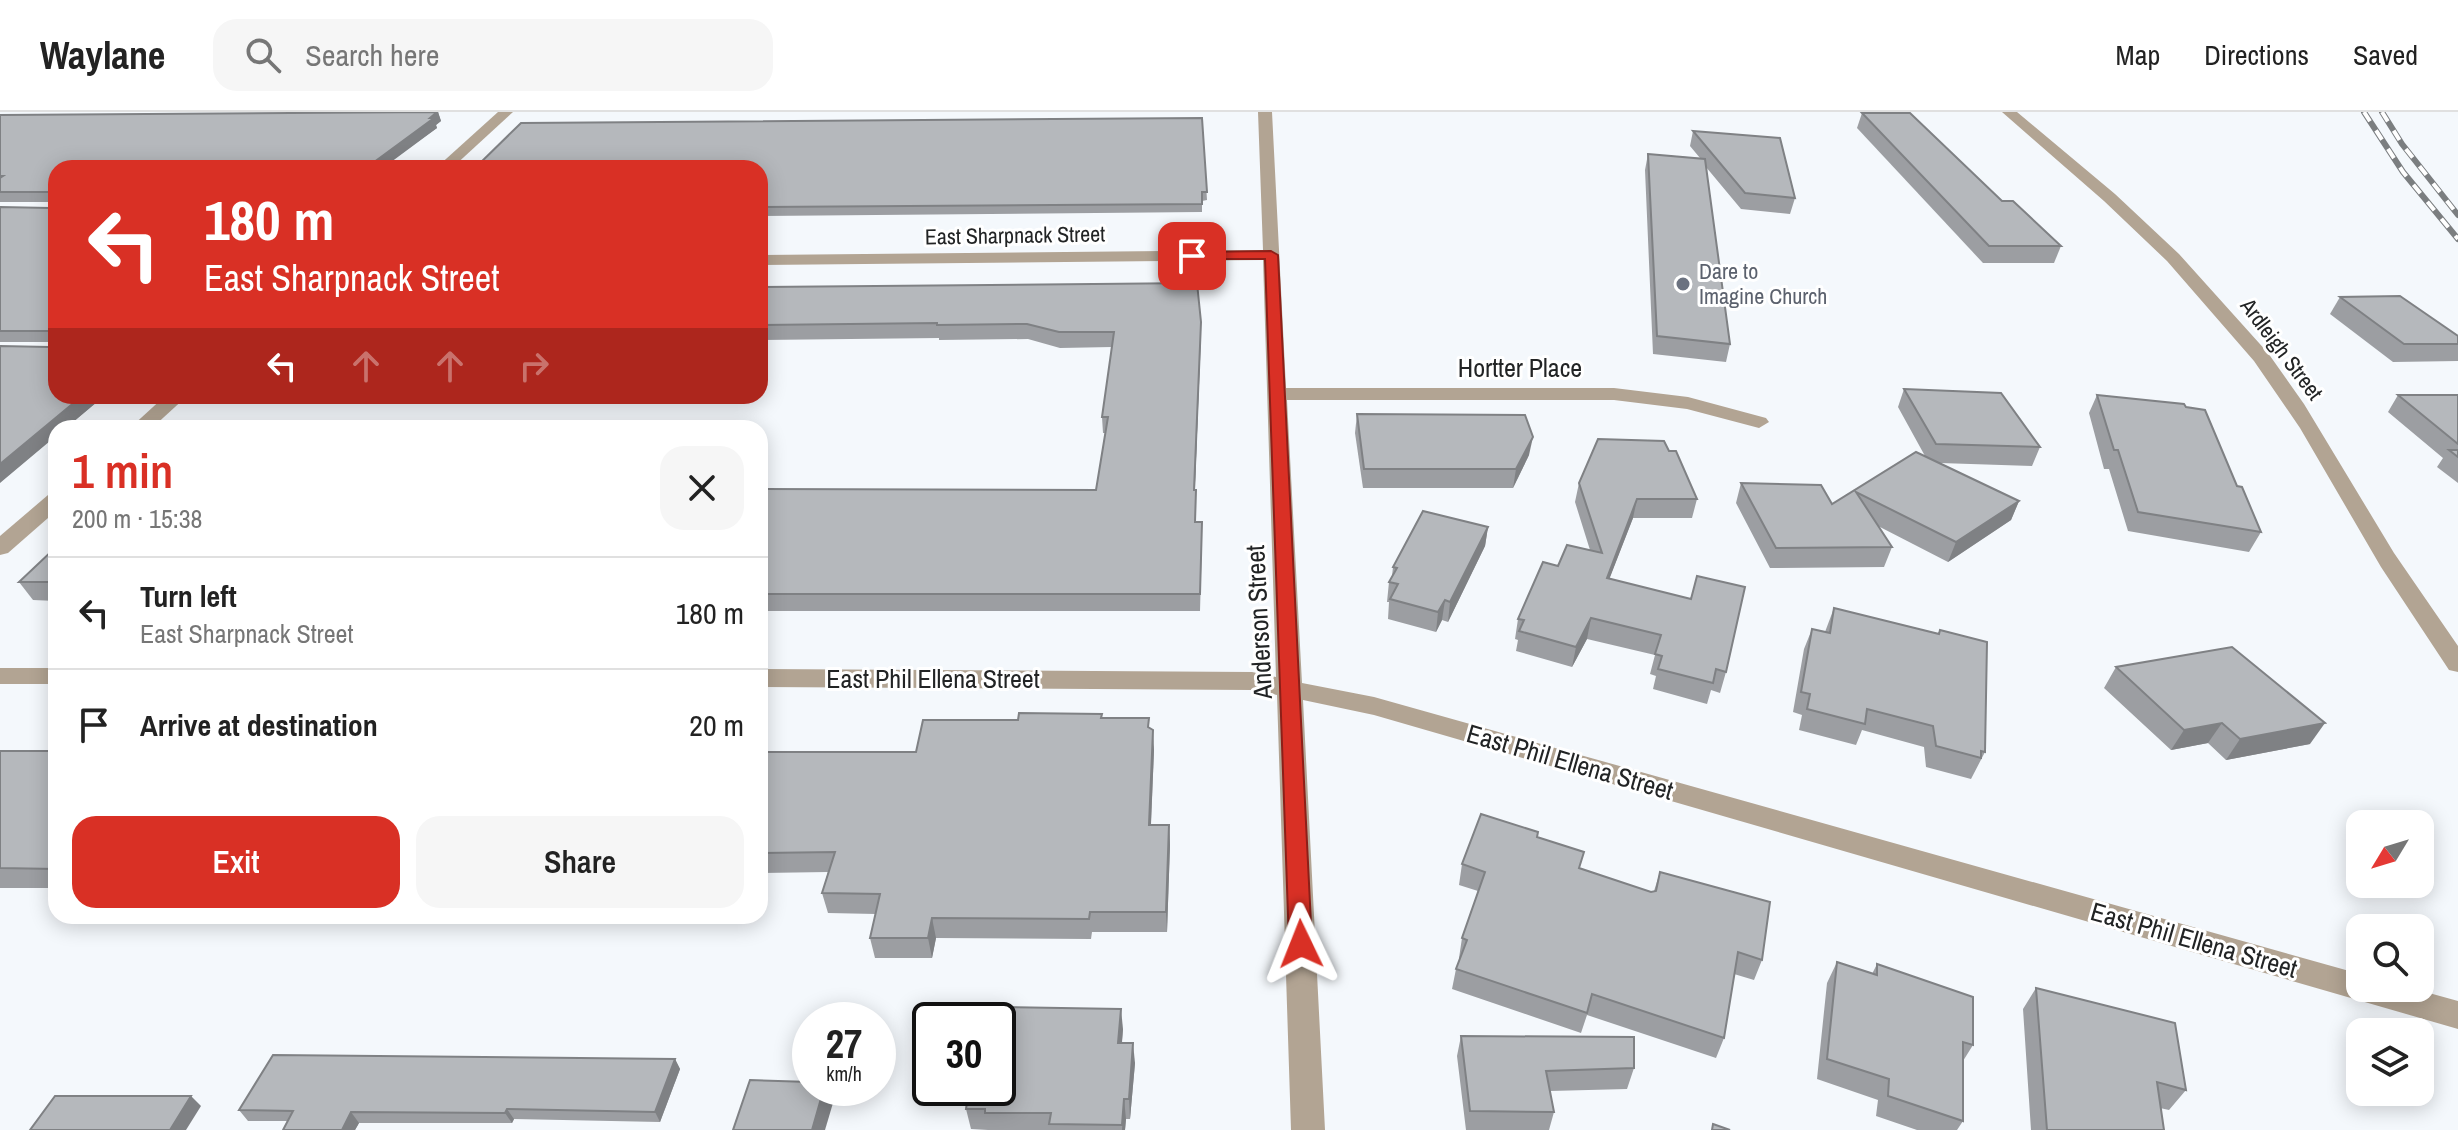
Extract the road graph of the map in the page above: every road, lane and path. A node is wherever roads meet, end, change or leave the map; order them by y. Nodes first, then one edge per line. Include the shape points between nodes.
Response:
1 (506, 112) edge
2 (1265, 112) edge
3 (2009, 112) edge
4 (452, 160) edge
5 (1271, 255) junction
6 (768, 260) edge
7 (1277, 394) junction
8 (168, 404) edge
9 (149, 420) edge
10 (1759, 422) dead end
11 (48, 507) edge
12 (0, 548) edge
13 (2458, 664) edge
14 (0, 676) edge
15 (48, 676) edge
16 (768, 678) edge
17 (1290, 687) junction
18 (2346, 983) edge
19 (2412, 1002) edge
20 (2458, 1015) edge
21 (1308, 1130) edge

1 - 4 street
2 - 5 street, Anderson Street
3 - 13 street, Ardleigh Street via 2152,234 2262,357
5 - 6 street, East Sharpnack Street
5 - 7 street, Anderson Street
7 - 10 street, Hortter Place via 1614,394 1688,403
7 - 17 street, Anderson Street
8 - 9 street
11 - 12 street
14 - 15 street
16 - 17 street, East Phil Ellena Street via 1213,679
17 - 18 street, East Phil Ellena Street via 1374,706
17 - 21 street, Anderson Street
19 - 20 street, East Phil Ellena Street

